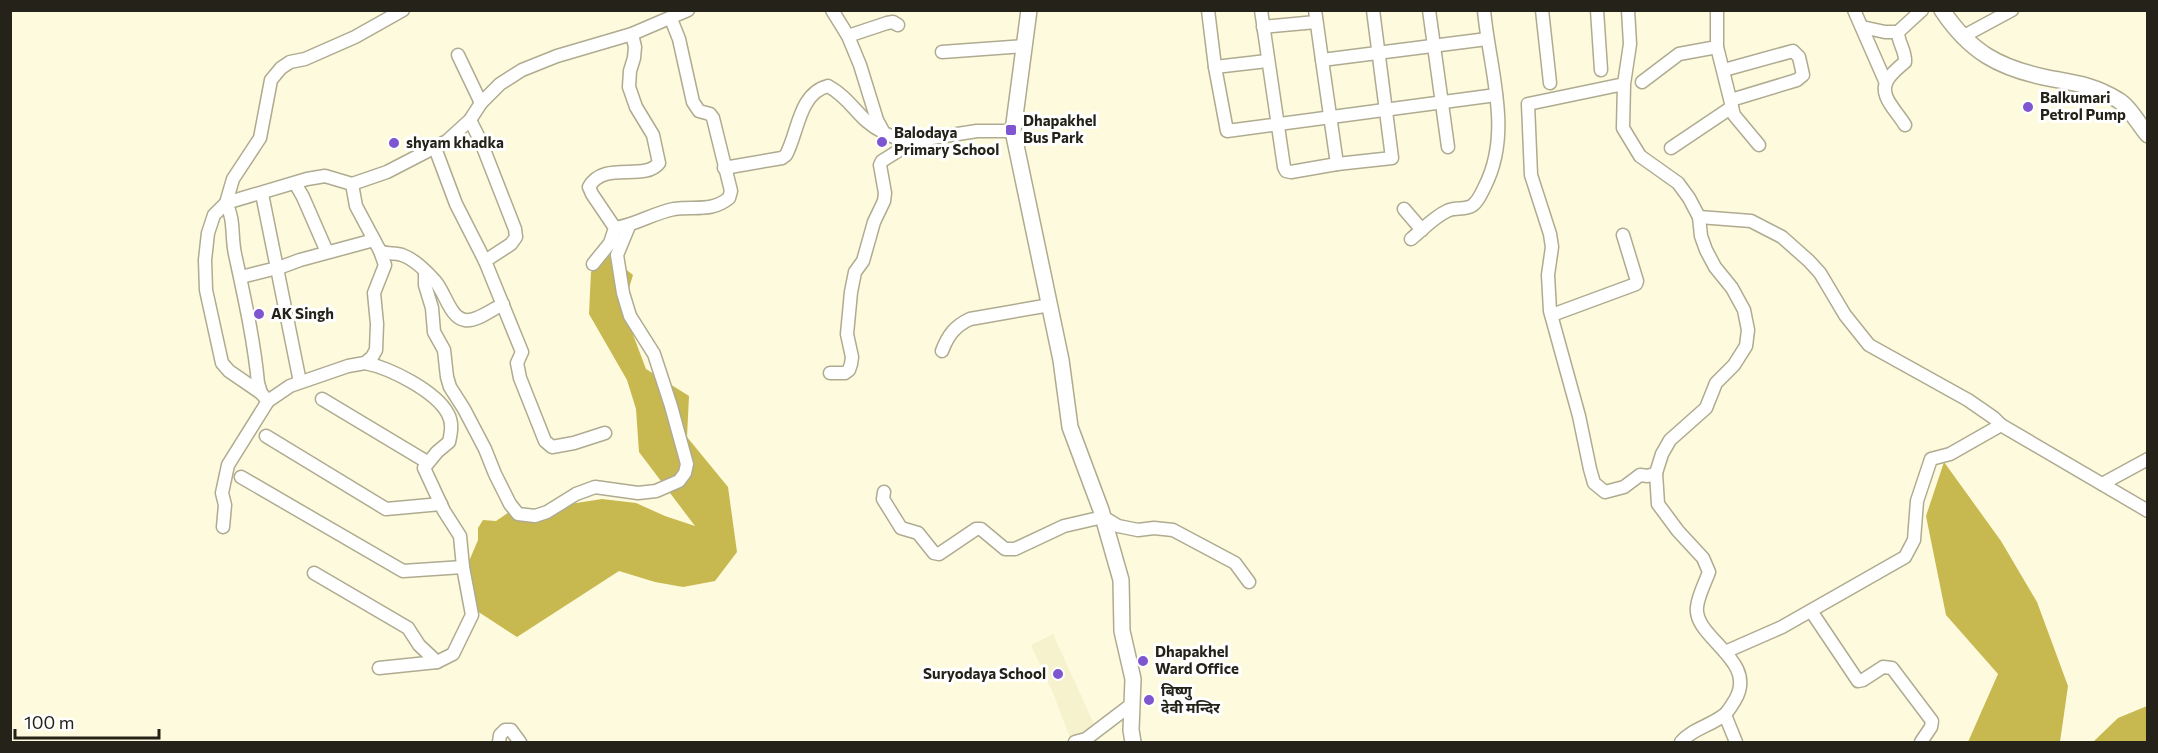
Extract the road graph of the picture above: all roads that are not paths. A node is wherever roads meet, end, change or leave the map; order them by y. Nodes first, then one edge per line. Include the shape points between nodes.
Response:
1 (403, 10) edge
2 (832, 10) edge
3 (1029, 10) edge
4 (1208, 10) edge
5 (1261, 10) edge
6 (1373, 10) edge
7 (1430, 10) edge
8 (1484, 10) edge
9 (1542, 10) edge
10 (1597, 10) edge
11 (1628, 10) edge
12 (1717, 10) edge
13 (1854, 10) edge
14 (1922, 10) edge
15 (1942, 10) edge
16 (2012, 10) edge
17 (680, 13) edge
18 (1316, 16) edge
19 (898, 25) dead end
20 (1263, 27) junction
21 (1862, 27) junction
22 (1898, 32) junction
23 (632, 34) junction
24 (848, 36) junction
25 (1962, 37) junction
26 (1487, 39) junction
27 (1024, 46) junction
28 (1436, 46) junction
29 (1717, 47) junction
30 (942, 52) dead end
31 (1378, 53) junction
32 (458, 55) dead end
33 (1322, 60) junction
34 (1267, 61) junction
35 (1215, 67) junction
36 (1601, 70) dead end
37 (1724, 70) junction
38 (1642, 82) dead end
39 (1550, 83) dead end
40 (1886, 83) junction
41 (1624, 84) junction
42 (1496, 95) junction
43 (481, 103) junction
44 (1443, 103) junction
45 (1732, 104) junction
46 (1385, 110) junction
47 (1331, 118) junction
48 (470, 120) junction
49 (1277, 124) junction
50 (1905, 125) dead end
51 (1013, 131) junction
52 (884, 133) junction
53 (2148, 135) edge
54 (906, 142) junction
55 (1759, 145) dead end
56 (1448, 147) dead end
57 (435, 148) junction
58 (1671, 148) dead end
59 (1337, 164) junction
60 (724, 168) junction
61 (295, 183) junction
62 (352, 184) junction
63 (262, 194) junction
64 (226, 203) junction
65 (1404, 210) dead end
66 (1699, 217) junction
67 (629, 226) junction
68 (615, 228) junction
69 (1422, 230) junction
70 (1623, 234) dead end
71 (1411, 239) dead end
72 (377, 245) junction
73 (327, 252) junction
74 (484, 261) junction
75 (593, 264) dead end
76 (277, 268) junction
77 (425, 272) junction
78 (241, 277) junction
79 (503, 304) junction
80 (1050, 305) junction
81 (1552, 315) junction
82 (942, 351) dead end
83 (365, 363) junction
84 (830, 373) dead end
85 (300, 382) junction
86 (264, 397) junction
87 (322, 399) dead end
88 (2001, 425) junction
89 (605, 434) dead end
90 (266, 436) dead end
91 (2148, 459) edge
92 (427, 462) junction
93 (1656, 473) junction
94 (241, 477) dead end
95 (2102, 484) junction
96 (884, 492) dead end
97 (441, 504) junction
98 (2148, 511) edge
99 (1103, 517) junction
100 (223, 527) dead end
101 (463, 567) junction
102 (314, 573) dead end
103 (1249, 582) dead end
104 (1811, 610) junction
105 (1725, 652) junction
106 (437, 662) junction
107 (379, 668) dead end
108 (1132, 704) junction
109 (1725, 715) junction
110 (499, 742) edge
111 (520, 742) edge
112 (1075, 742) edge
113 (1133, 742) edge
114 (1681, 742) edge
115 (1736, 742) edge
116 (1921, 742) edge

1 - 64 street via 355,37 281,68 271,80 260,138 233,179
2 - 24 street
3 - 27 main road
4 - 35 street
5 - 20 street
6 - 31 street
7 - 28 street
8 - 26 street
9 - 39 street
10 - 36 street
11 - 41 street via 1630,44
12 - 29 street
13 - 21 street
14 - 22 street
15 - 25 main road
16 - 25 street
17 - 23 street
17 - 60 street via 679,39 693,102 699,111 713,118
18 - 20 street
18 - 33 street
19 - 24 street via 887,23
20 - 34 street
21 - 22 street
21 - 40 street
22 - 40 street via 1905,62
23 - 43 street via 522,70
23 - 68 street via 634,58 629,87 653,135 659,163 648,169 606,173 592,182 592,194
24 - 52 street
25 - 53 main road via 1986,56 2022,71 2085,84 2121,101
26 - 28 street
26 - 42 street
27 - 30 street
27 - 51 main road
28 - 31 street
28 - 44 street
29 - 37 street
29 - 38 street via 1679,54
31 - 33 street
31 - 46 street
32 - 43 street
33 - 47 street
34 - 35 street
34 - 49 street
35 - 49 street via 1227,131
37 - 45 street
37 - 45 street via 1793,51 1799,57 1803,75 1797,80
40 - 50 street via 1885,96
41 - 66 street via 1623,128 1640,156 1678,183
41 - 81 street via 1528,104 1531,176 1552,247 1548,275
42 - 44 street
42 - 69 street via 1497,154 1480,196 1471,207 1447,210
43 - 48 street
44 - 46 street
44 - 56 street
45 - 55 street via 1734,115
45 - 58 street
46 - 47 street
46 - 59 street via 1392,158
47 - 49 street
47 - 59 street
48 - 57 street
48 - 74 street via 516,237
49 - 59 street via 1286,171
51 - 54 street via 977,131
51 - 80 main road
52 - 54 street
52 - 60 street via 871,127 842,93 828,86 813,92 796,124 786,155
54 - 84 street via 880,165 884,201 863,261 855,272 851,292 847,334 851,364 845,373
57 - 62 street
57 - 74 street via 456,204
60 - 67 street via 731,191 725,202 714,208 652,214
61 - 62 street via 325,176
61 - 63 street
61 - 73 street
62 - 72 street via 356,206
63 - 64 street
63 - 76 street
64 - 78 street via 232,215 234,253
64 - 86 street via 214,215 208,233 208,305 222,363
65 - 69 street
66 - 88 street via 1750,221 1782,237 1820,273 1869,345 1968,400
66 - 93 street via 1706,250 1744,310 1746,346 1716,383 1706,408 1670,440
67 - 68 street
67 - 77 street via 617,255 623,293 630,316 654,354 687,464 679,481 656,491 638,493 596,487 547,512 535,516 518,514 450,387 446,355 434,332
68 - 75 street via 605,251
69 - 71 street
70 - 81 street via 1636,284
72 - 73 street
72 - 77 street via 386,254 405,256
72 - 83 street via 385,265 374,293 376,351
73 - 76 street
74 - 79 street
76 - 78 street
76 - 85 street
77 - 79 street via 462,320
78 - 86 street
79 - 89 street via 522,352 517,363 520,378 545,441 552,447
80 - 82 street via 958,325
80 - 99 main road via 1070,427
81 - 93 street via 1594,483 1611,492 1640,475
83 - 85 street
83 - 92 street via 396,373 434,397 448,414 449,442
85 - 86 street
86 - 100 street via 228,465 222,493
87 - 92 street
88 - 95 street
88 - 104 street via 1950,454 1932,459 1917,501 1914,540 1905,557
90 - 97 street via 386,508
91 - 95 street
92 - 97 street via 424,468
93 - 105 street via 1658,504 1703,558 1709,572 1696,609 1700,623
94 - 101 street via 403,571
95 - 98 street
96 - 99 street via 883,499 901,528 918,533 939,554 976,529 1005,549 1015,549 1064,526
97 - 101 street via 460,536
99 - 103 street via 1118,526 1138,530 1173,530 1235,563
99 - 108 main road via 1121,580 1122,631 1132,679
101 - 106 street via 472,615 453,654
102 - 106 street via 408,628
104 - 105 street
104 - 116 street via 1858,681 1883,667 1892,668 1932,721
105 - 109 street via 1739,672 1740,684
106 - 107 street
108 - 112 street via 1086,739
108 - 113 main road
109 - 114 street
109 - 115 street
110 - 111 street via 505,730 511,730

